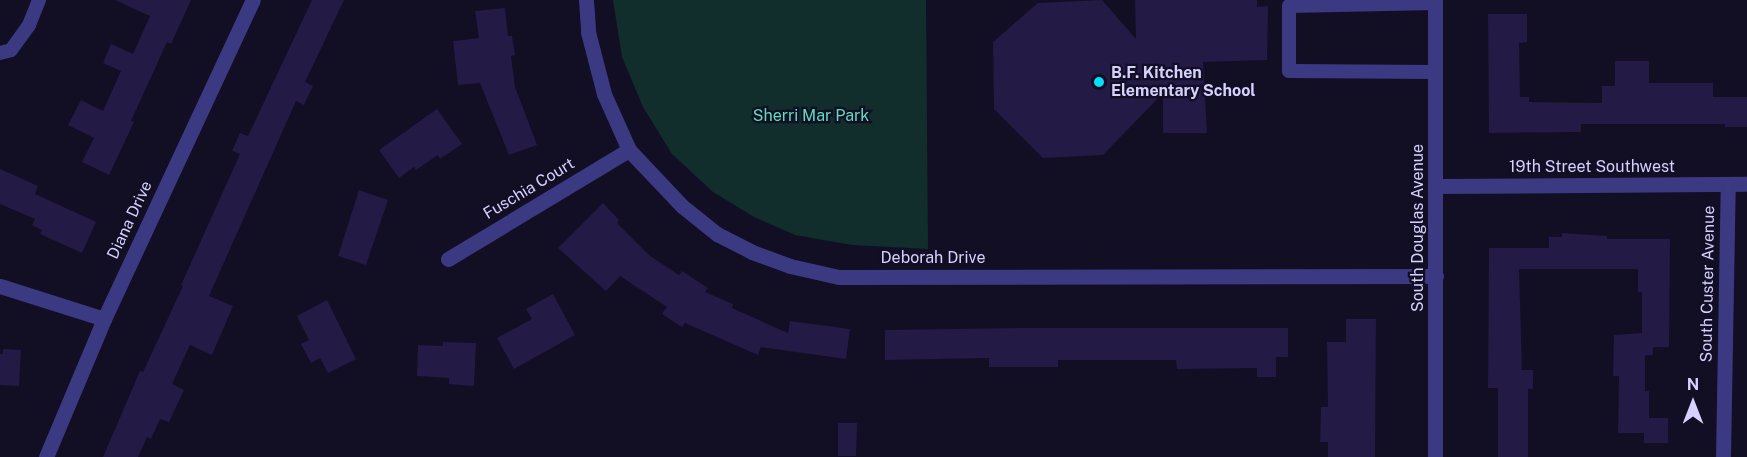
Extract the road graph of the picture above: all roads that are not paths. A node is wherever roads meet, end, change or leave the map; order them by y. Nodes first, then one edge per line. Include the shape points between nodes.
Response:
1 (39, 0) edge
2 (253, 0) edge
3 (586, 0) edge
4 (1435, 1) edge
5 (0, 54) edge
6 (1436, 72) junction
7 (629, 150) junction
8 (1728, 184) junction
9 (1747, 184) edge
10 (1437, 186) junction
11 (448, 259) dead end
12 (1436, 276) junction
13 (0, 286) edge
14 (104, 319) junction
15 (46, 457) edge
16 (1436, 457) edge
17 (1723, 457) edge

1 - 5 lane via 29,25 11,50
2 - 14 street, Diana Drive
3 - 7 street, Deborah Drive via 588,32 604,94
4 - 6 street, South Douglas Avenue
4 - 6 lane via 1289,6 1289,71
6 - 10 street, South Douglas Avenue
7 - 11 street, Fuschia Court
7 - 12 street, Deborah Drive via 682,206 717,234 752,252 812,273
8 - 9 street, 19th Street Southwest
8 - 10 street, 19th Street Southwest
8 - 17 street, South Custer Avenue
10 - 12 street, South Douglas Avenue
12 - 16 street, South Douglas Avenue
13 - 14 street
14 - 15 street, Diana Drive

